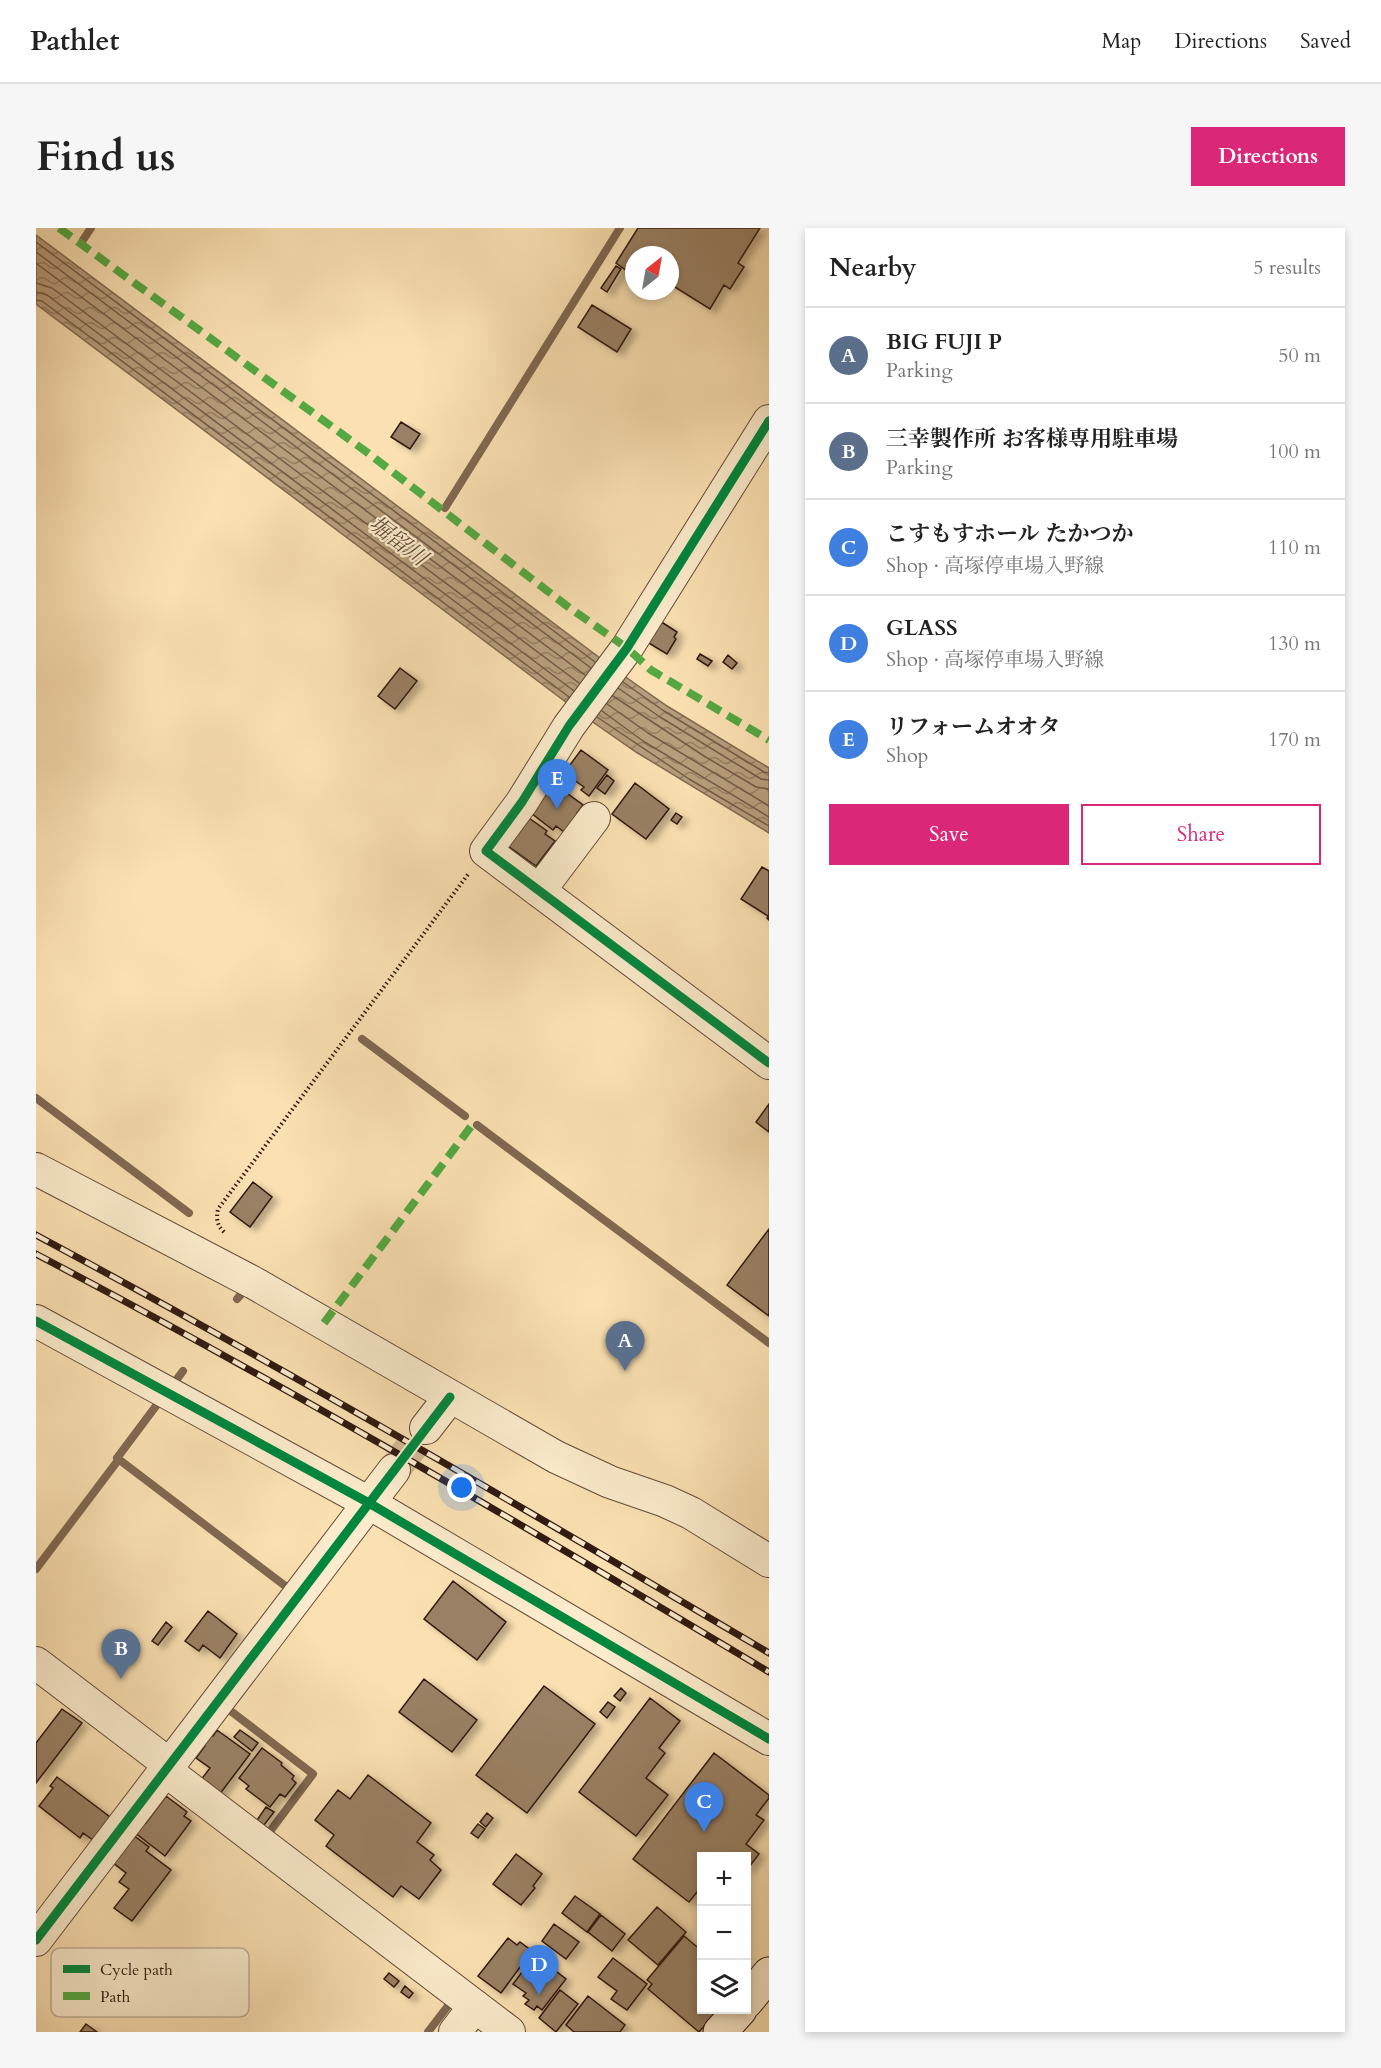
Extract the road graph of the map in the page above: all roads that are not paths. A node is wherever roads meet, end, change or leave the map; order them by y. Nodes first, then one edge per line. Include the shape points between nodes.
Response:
1 (769, 421) edge
2 (594, 818) dead end
3 (539, 891) junction
4 (769, 1063) edge
5 (38, 1173) edge
6 (36, 1321) edge
7 (450, 1396) junction
8 (426, 1428) tunnel mouth
9 (394, 1470) tunnel mouth
10 (369, 1503) junction
11 (769, 1561) edge
12 (36, 1663) edge
13 (769, 1738) edge
14 (167, 1768) junction
15 (36, 1940) edge
16 (769, 1974) edge
17 (751, 1997) edge
18 (475, 2006) junction
19 (736, 2014) edge
20 (455, 2032) edge
21 (509, 2032) edge
22 (720, 2032) edge

1 - 3 street via 623,653 486,851
2 - 3 street
3 - 4 street
5 - 7 street via 254,1283
6 - 10 street
7 - 8 street
7 - 11 street via 584,1471 691,1513
9 - 10 street
10 - 13 street
10 - 14 street
12 - 14 street
14 - 15 street
14 - 18 street
16 - 17 main road
18 - 20 street
18 - 21 street
19 - 22 main road

